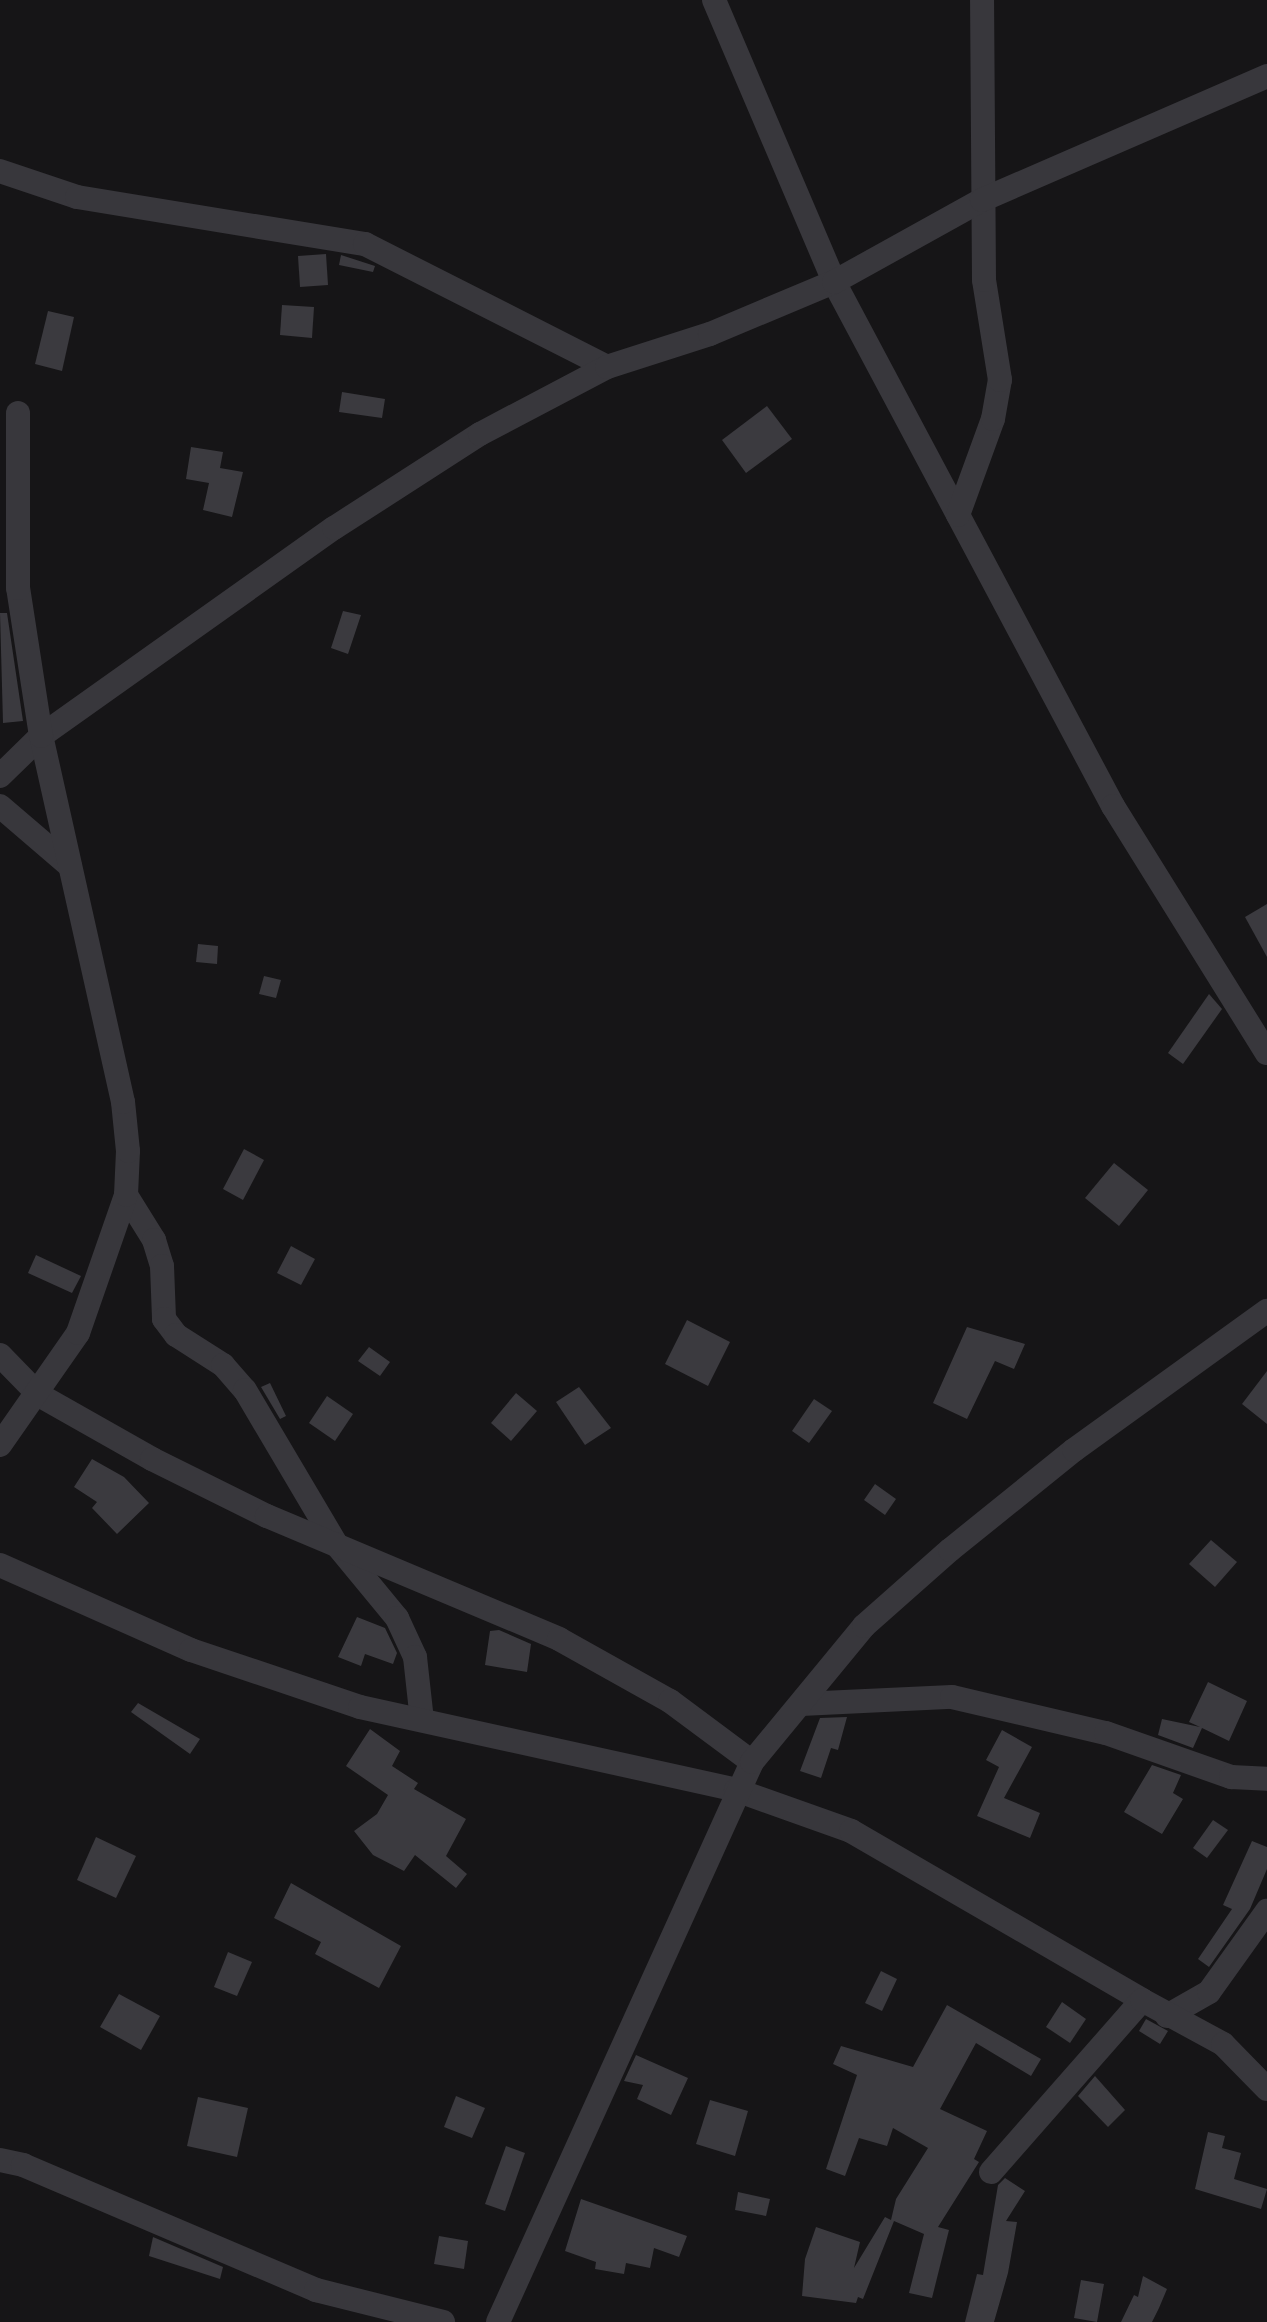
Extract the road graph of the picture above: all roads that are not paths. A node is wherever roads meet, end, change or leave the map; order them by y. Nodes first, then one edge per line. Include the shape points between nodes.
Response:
1 (714, 0) edge
2 (982, 0) edge
3 (1267, 76) edge
4 (0, 171) edge
5 (982, 200) junction
6 (834, 282) junction
7 (607, 367) junction
8 (18, 413) dead end
9 (958, 515) junction
10 (41, 736) junction
11 (0, 776) edge
12 (0, 806) edge
13 (70, 866) junction
14 (1267, 1053) edge
15 (126, 1195) junction
16 (1267, 1311) edge
17 (0, 1355) edge
18 (39, 1395) junction
19 (0, 1445) edge
20 (336, 1544) junction
21 (0, 1565) edge
22 (801, 1704) junction
23 (422, 1720) junction
24 (752, 1762) junction
25 (1267, 1779) edge
26 (736, 1790) junction
27 (1267, 1911) edge
28 (1142, 2000) junction
29 (1167, 2016) junction
30 (1267, 2089) edge
31 (0, 2160) edge
32 (991, 2172) dead end
33 (443, 2322) edge
34 (498, 2322) edge

1 - 6 street
2 - 5 street
3 - 5 street
4 - 7 street via 77,197 365,244
5 - 6 street
5 - 9 street via 984,280 1000,380 993,419
6 - 7 street via 710,334
6 - 9 street
7 - 10 street via 480,434 334,528
8 - 10 street via 18,588
9 - 14 street via 1113,806
10 - 11 street
10 - 13 street
12 - 13 street
13 - 15 street via 123,1102
15 - 18 street via 78,1333
15 - 20 street via 154,1240 162,1266 164,1319 176,1335 223,1365 245,1390
16 - 22 street via 1074,1450 950,1550 864,1626
17 - 18 street
18 - 19 street
18 - 20 street via 152,1459
20 - 23 street via 397,1618 415,1657
20 - 24 street via 559,1639 670,1701
21 - 23 street via 191,1650 360,1707
22 - 24 street
22 - 25 street via 952,1697 1106,1733 1231,1777
23 - 26 street
24 - 26 street
26 - 28 street via 851,1831 972,1896
26 - 34 street
27 - 29 street via 1209,1992
28 - 29 street
28 - 32 street
29 - 30 street via 1223,2044
31 - 33 street via 23,2165 316,2290

